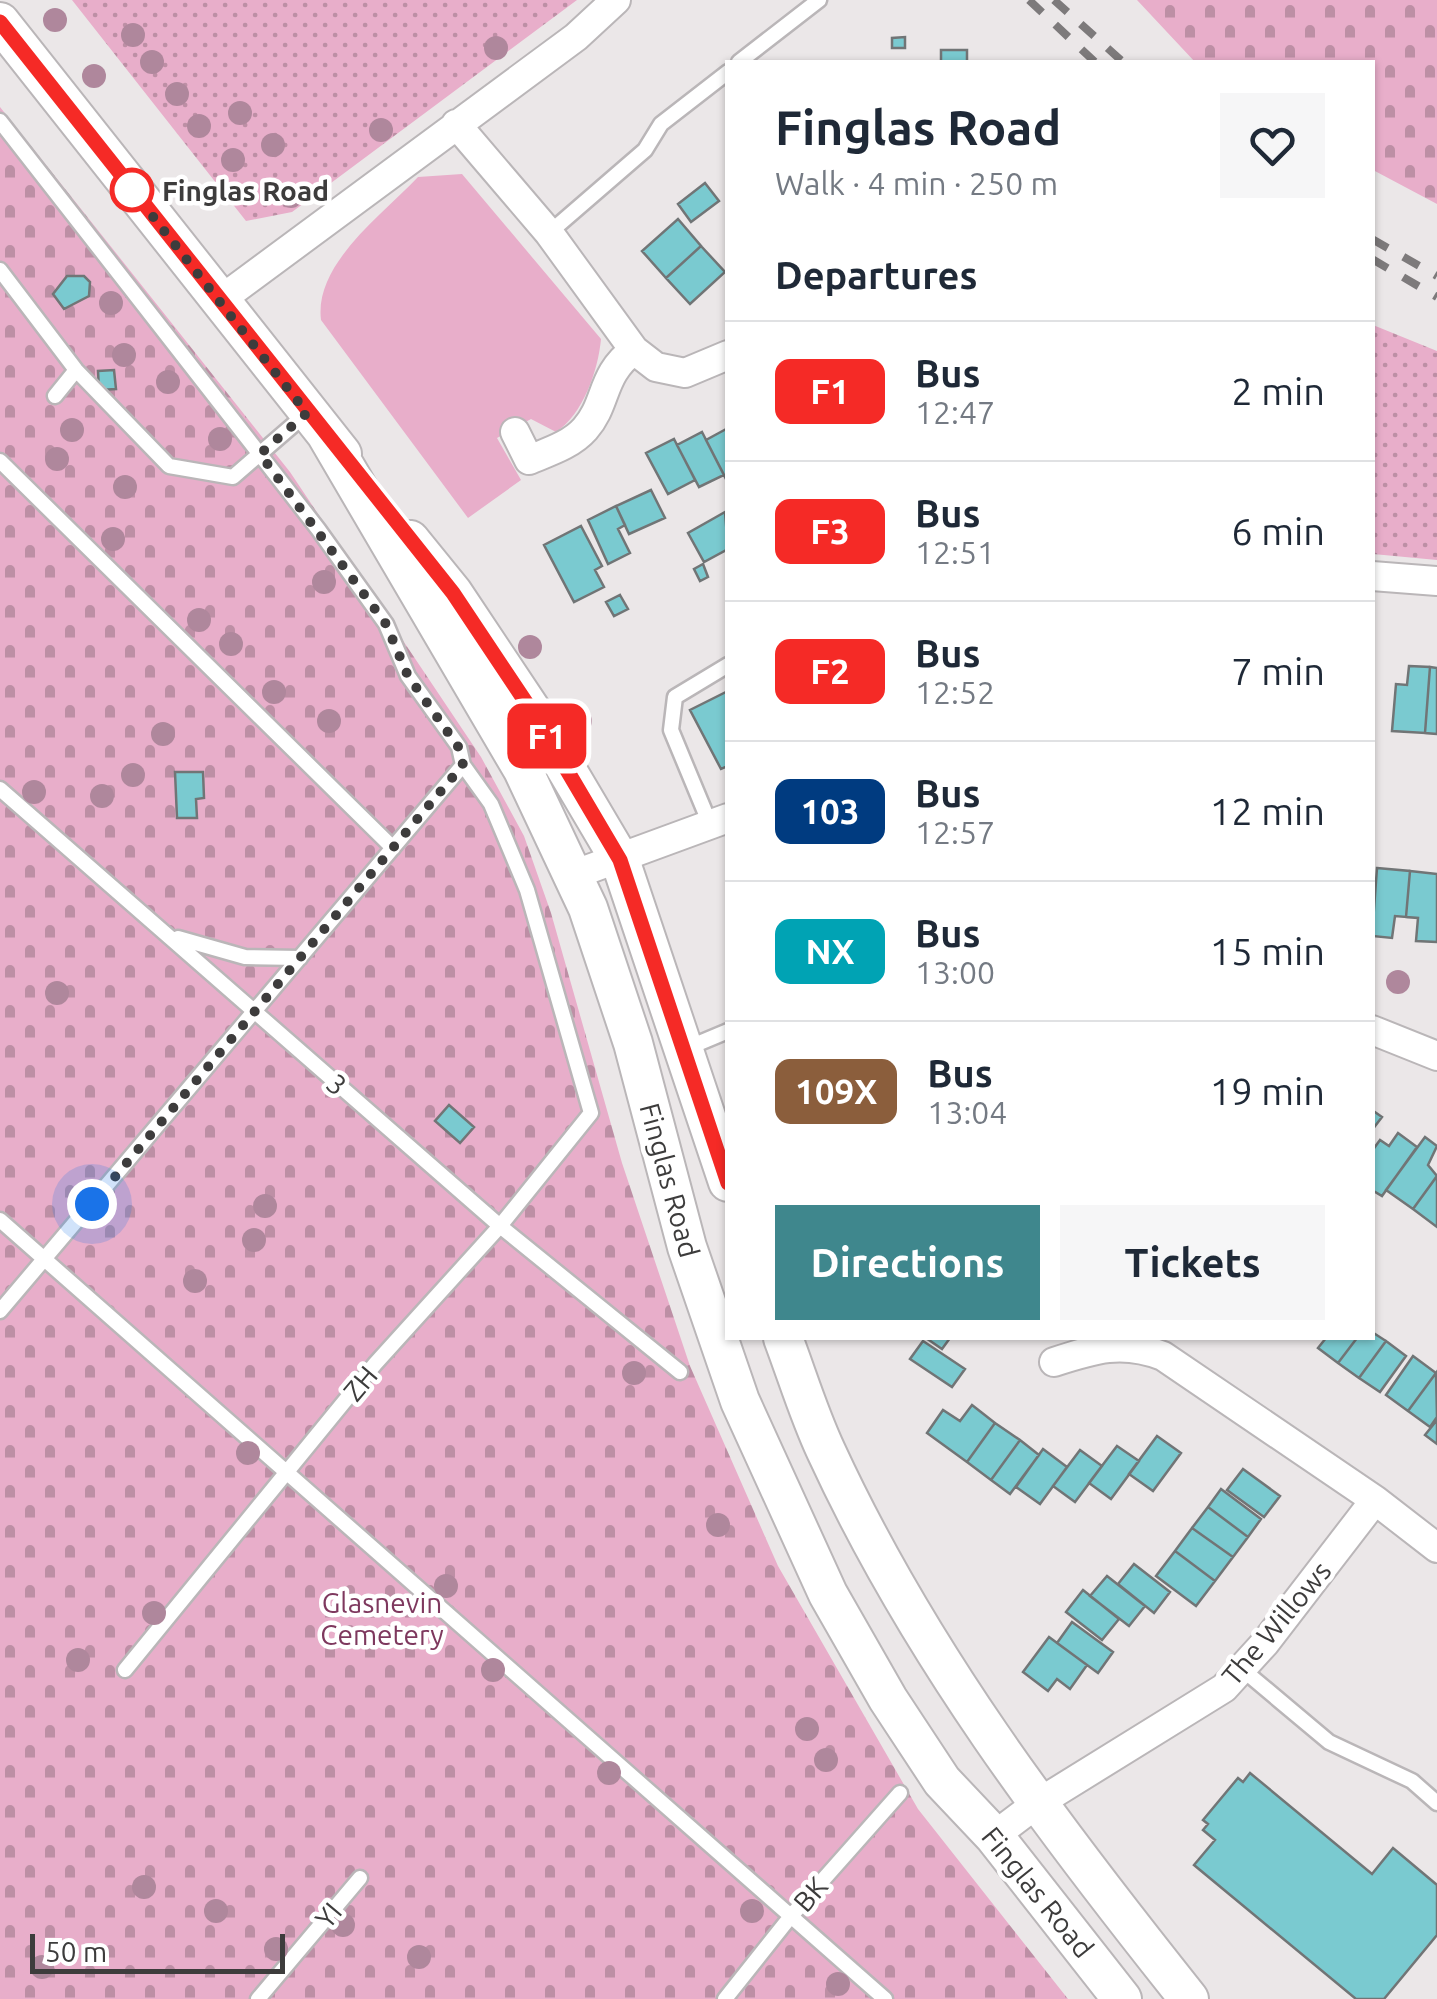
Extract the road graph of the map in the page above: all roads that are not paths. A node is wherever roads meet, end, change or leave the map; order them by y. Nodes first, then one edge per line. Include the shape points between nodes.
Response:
1 (616, 0) edge
2 (819, 0) edge
3 (0, 22) edge
4 (742, 60) edge
5 (725, 74) edge
6 (0, 121) edge
7 (456, 124) junction
8 (549, 233) junction
9 (0, 270) edge
10 (219, 301) junction
11 (634, 350) junction
12 (725, 356) edge
13 (76, 370) junction
14 (55, 396) dead end
15 (316, 424) junction
16 (515, 432) dead end
17 (260, 454) junction
18 (0, 461) edge
19 (1375, 576) edge
20 (1437, 582) edge
21 (725, 667) edge
22 (463, 765) junction
23 (0, 789) edge
24 (719, 821) edge
25 (393, 848) junction
26 (620, 860) junction
27 (570, 876) junction
28 (172, 936) junction
29 (300, 958) junction
30 (255, 1011) junction
31 (1375, 1031) edge
32 (725, 1032) edge
33 (684, 1049) junction
34 (1437, 1056) edge
35 (725, 1173) edge
36 (0, 1220) edge
37 (500, 1226) junction
38 (45, 1258) junction
39 (0, 1312) edge
40 (784, 1340) edge
41 (1054, 1362) dead end
42 (680, 1372) dead end
43 (286, 1472) junction
44 (1375, 1500) junction
45 (1437, 1548) edge
46 (1242, 1669) junction
47 (126, 1670) dead end
48 (900, 1794) dead end
49 (1437, 1803) edge
50 (1035, 1805) junction
51 (994, 1836) junction
52 (360, 1878) dead end
53 (791, 1916) junction
54 (258, 1999) edge
55 (725, 1999) edge
56 (886, 1999) edge
57 (1122, 1999) edge
58 (1189, 1999) edge

1 - 7 street
2 - 4 lane
3 - 10 main road, Finglas Road
5 - 8 lane via 661,124 645,150
6 - 17 lane
7 - 8 street
7 - 10 street
8 - 11 street
9 - 13 lane
10 - 15 main road, Finglas Road
11 - 12 street via 656,367 684,372
11 - 16 street via 615,364 586,428 568,442 529,460
13 - 14 lane
13 - 17 lane via 169,466 233,477
15 - 17 lane
15 - 26 main road, Finglas Road via 453,593
15 - 27 main road, Finglas Road via 523,770
17 - 22 lane via 386,624 408,676 459,748
18 - 25 lane
19 - 20 street
21 - 24 lane via 675,697 671,730
22 - 25 lane
22 - 37 lane, ZH via 491,804 527,890 591,1113
23 - 28 lane, 3
24 - 26 street
25 - 29 lane
26 - 27 street
26 - 33 main road, Finglas Road
27 - 51 main road, Finglas Road via 588,908 633,1043 686,1247 740,1402 859,1652 942,1780
28 - 29 lane via 234,955
28 - 30 lane, 3
29 - 30 lane
30 - 37 lane, 3
30 - 38 lane
31 - 34 street
32 - 33 lane
33 - 35 main road, Finglas Road
36 - 38 lane
37 - 42 lane, 3
37 - 43 lane, ZH
38 - 39 lane
38 - 43 lane
40 - 50 main road, Finglas Road via 824,1448 882,1563 953,1686
41 - 44 street via 1110,1344 1163,1356
43 - 47 lane, ZH
43 - 53 lane
44 - 45 street
44 - 46 street, The Willows
46 - 49 lane via 1329,1742 1412,1781
46 - 50 street, The Willows via 1224,1688
48 - 53 lane, BK
50 - 51 street, The Willows
50 - 58 main road, Finglas Road
51 - 57 main road, Finglas Road
52 - 54 lane, YI
53 - 55 lane, BK
53 - 56 lane

